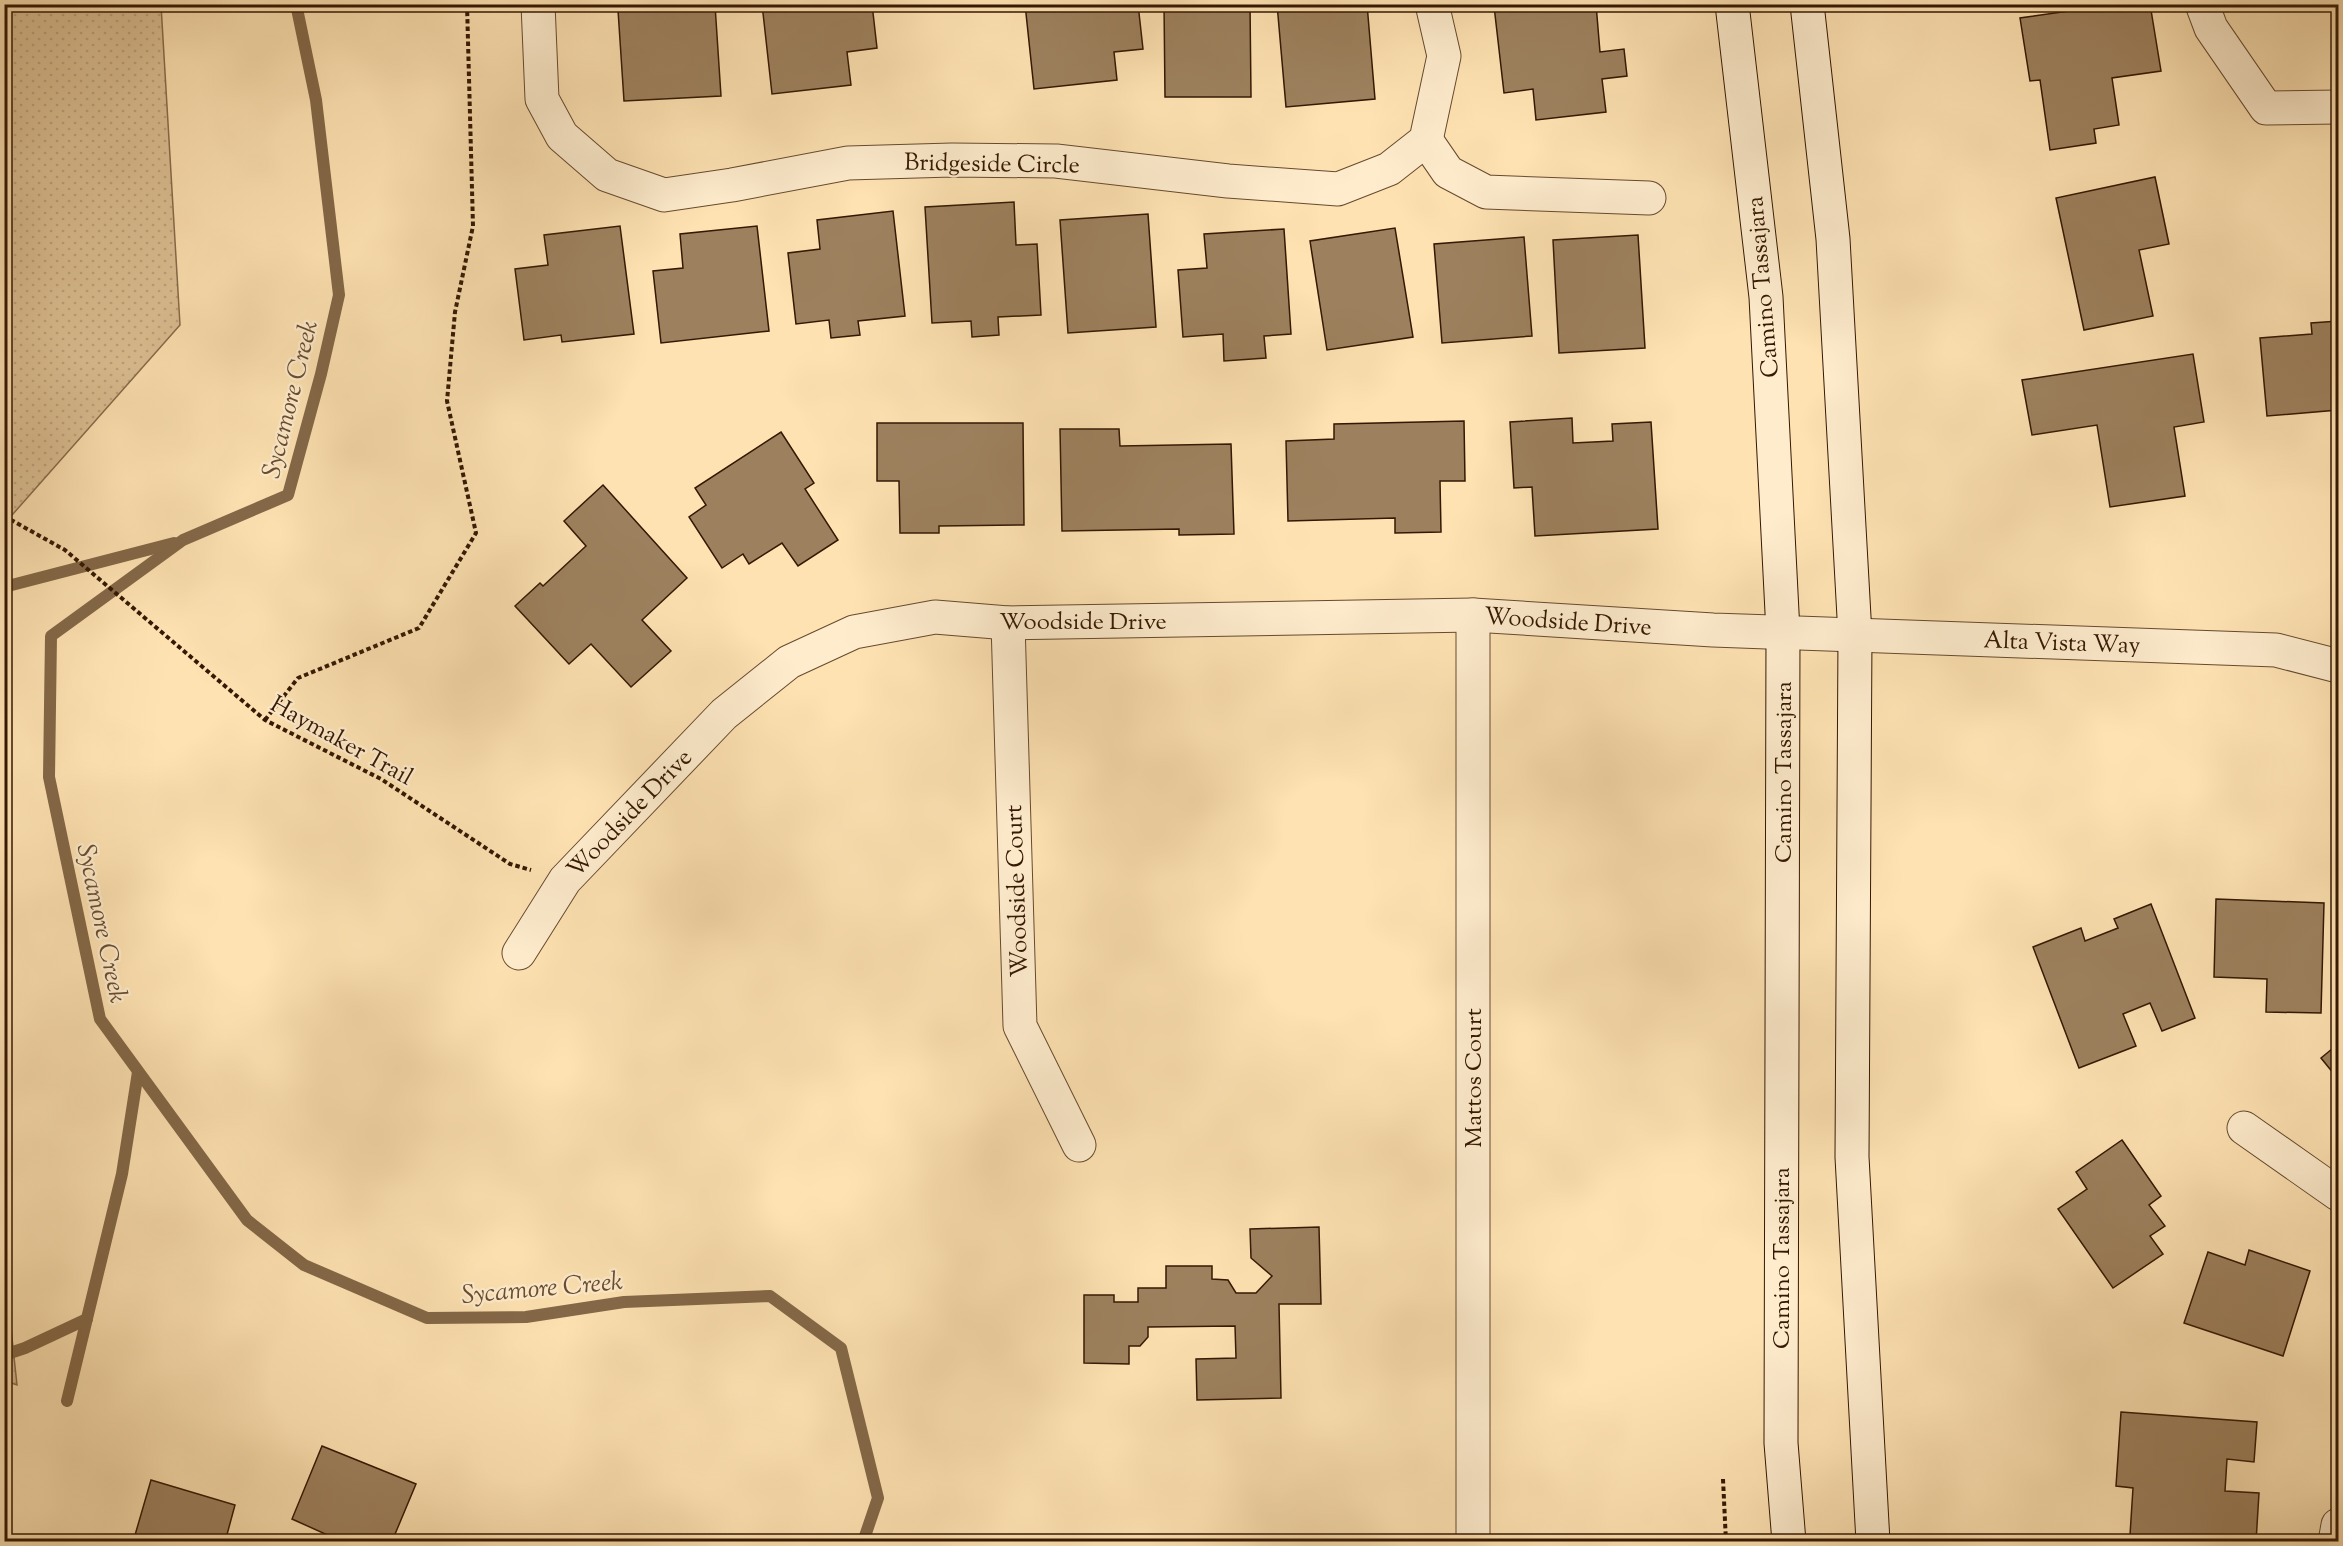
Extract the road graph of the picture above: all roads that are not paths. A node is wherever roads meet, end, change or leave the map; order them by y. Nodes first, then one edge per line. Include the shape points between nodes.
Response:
1 (538, 4) edge
2 (1432, 4) edge
3 (1732, 4) edge
4 (1807, 4) edge
5 (2202, 4) edge
6 (2338, 107) edge
7 (1426, 140) junction
8 (1649, 198) dead end
9 (1473, 615) junction
10 (1008, 623) junction
11 (1783, 632) junction
12 (1855, 635) junction
13 (2338, 666) edge
14 (519, 952) dead end
15 (2244, 1128) dead end
16 (1079, 1145) dead end
17 (2338, 1194) edge
18 (2338, 1525) edge
19 (1473, 1542) edge
20 (1790, 1542) edge
21 (1873, 1542) edge
22 (2335, 1542) edge

1 - 7 street, Bridgeside Circle via 542,99 562,136 607,175 663,195 848,163 952,160 1056,161 1338,189 1389,169
2 - 7 street via 1444,56
3 - 11 street, Camino Tassajara via 1766,297
4 - 12 street via 1833,239
5 - 6 street via 2211,28 2266,108
7 - 8 street via 1448,172 1486,192
9 - 10 street, Woodside Drive
9 - 11 street, Woodside Drive
9 - 19 street, Mattos Court
10 - 14 street, Woodside Drive via 923,619 854,632 789,663 724,714 565,880
10 - 16 street, Woodside Court via 1020,1026
11 - 12 street, Alta Vista Way
11 - 20 street, Camino Tassajara via 1781,1443
12 - 13 street, Alta Vista Way via 2276,650
12 - 21 street via 1852,1157
15 - 17 street
18 - 22 street

